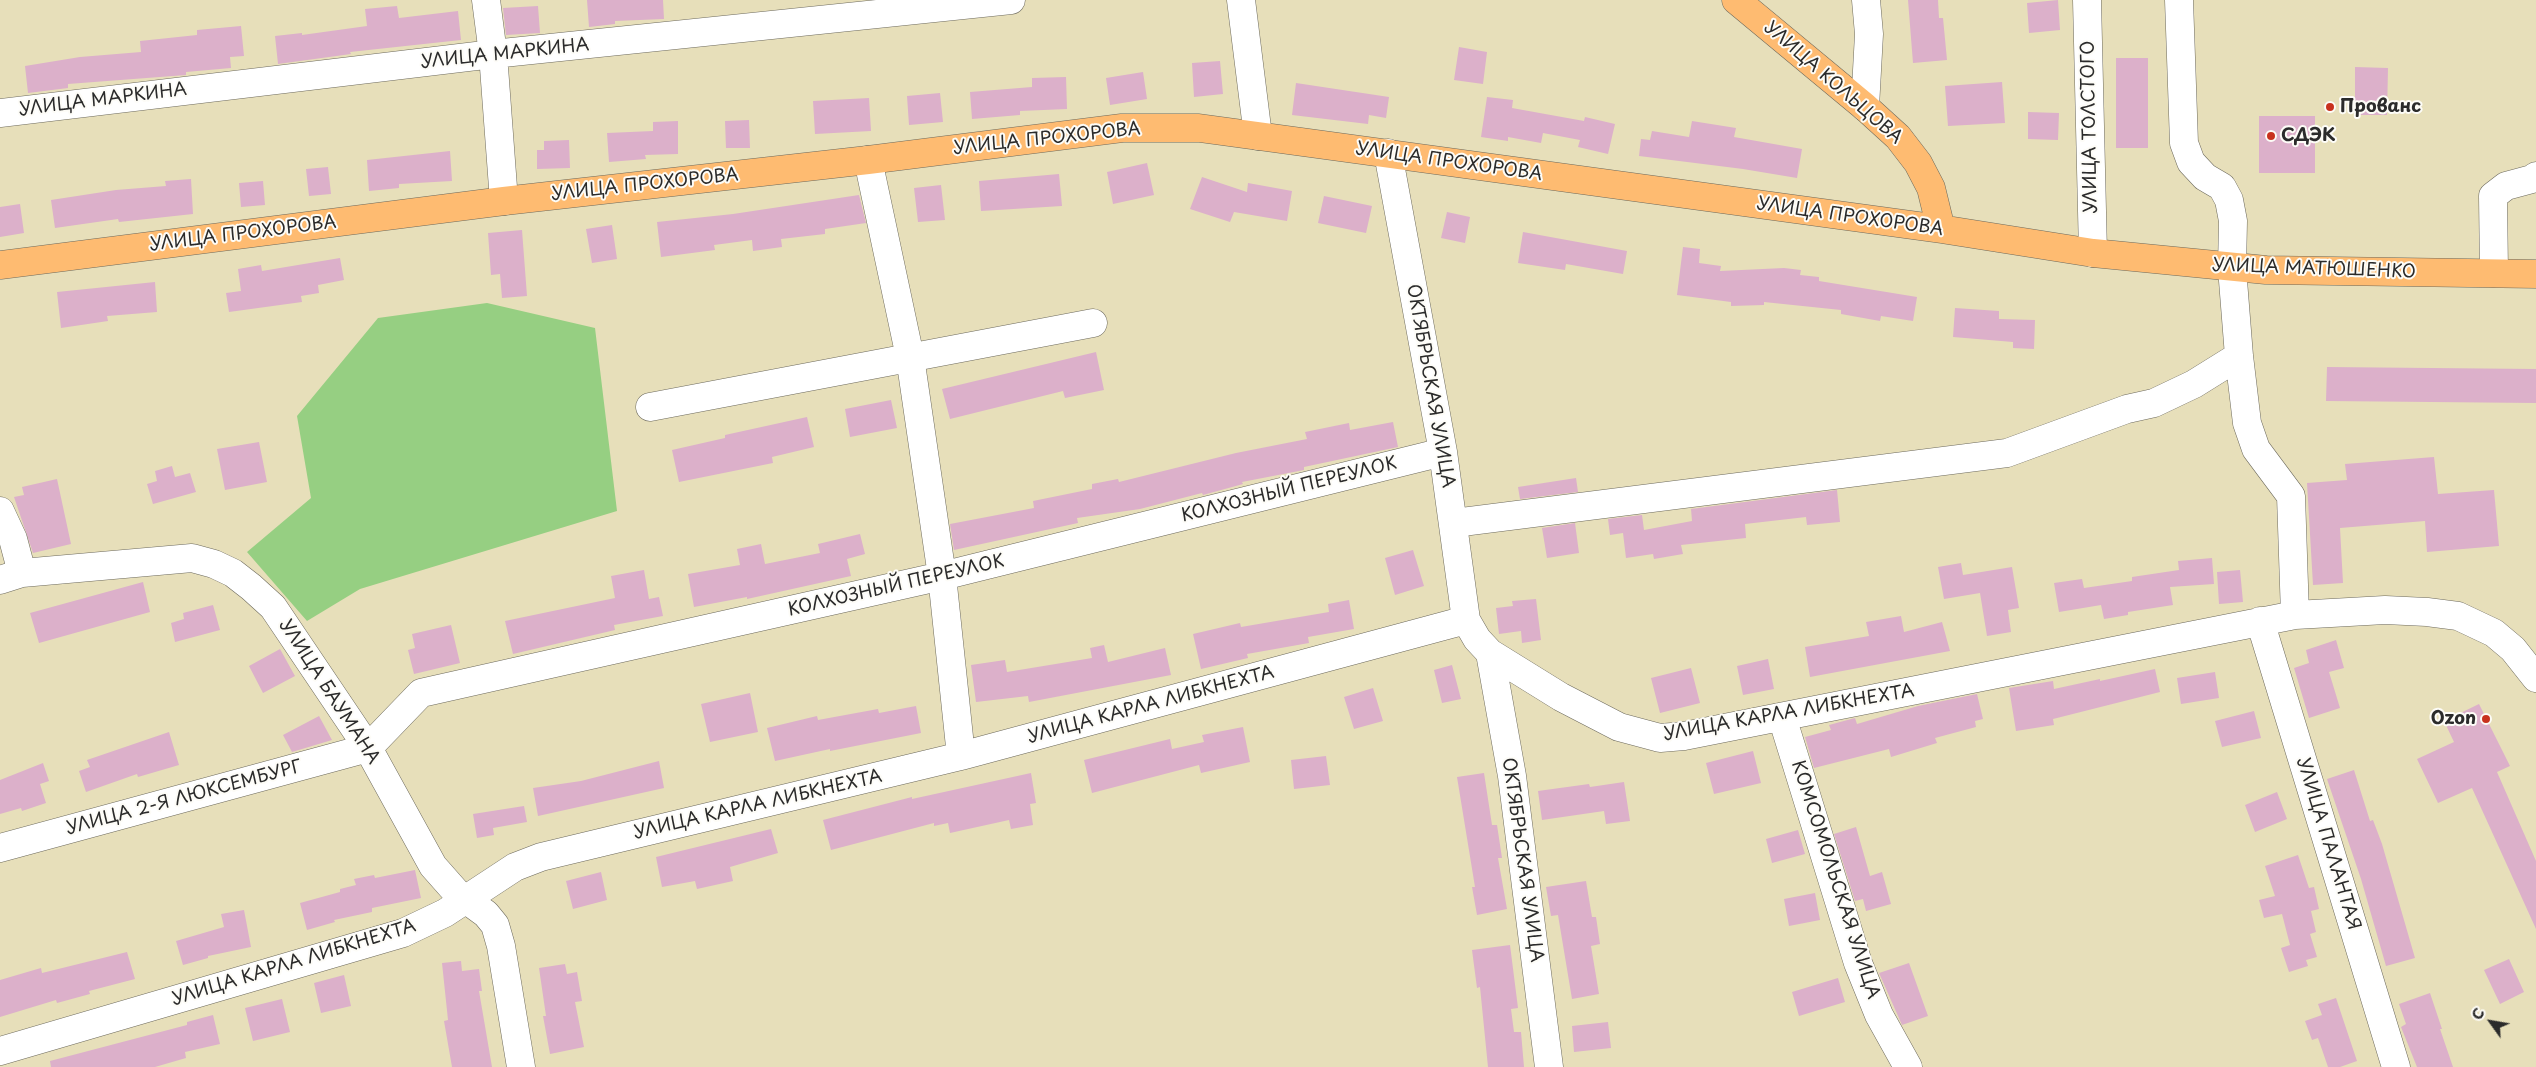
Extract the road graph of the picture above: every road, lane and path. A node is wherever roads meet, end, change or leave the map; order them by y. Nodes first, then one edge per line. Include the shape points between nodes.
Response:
1 (486, 0) edge
2 (1011, 0) edge
3 (1241, 0) edge
4 (1736, 0) edge
5 (1866, 0) edge
6 (2087, 0) edge
7 (2179, 0) edge
8 (493, 54) junction
9 (1865, 108) junction
10 (0, 112) edge
11 (1258, 136) junction
12 (1388, 153) junction
13 (868, 160) junction
14 (2536, 176) edge
15 (504, 201) junction
16 (1941, 229) junction
17 (2093, 253) junction
18 (0, 265) edge
19 (2232, 268) junction
20 (2494, 273) junction
21 (2536, 274) edge
22 (1093, 323) dead end
23 (2239, 356) junction
24 (910, 357) junction
25 (650, 407) dead end
26 (1443, 452) junction
27 (0, 512) edge
28 (1454, 523) junction
29 (942, 576) junction
30 (11, 577) edge
31 (2295, 615) junction
32 (1466, 620) junction
33 (2260, 621) junction
34 (1490, 653) junction
35 (2536, 678) edge
36 (1782, 717) junction
37 (368, 748) junction
38 (961, 756) junction
39 (0, 848) edge
40 (467, 900) junction
41 (0, 1051) edge
42 (521, 1067) edge
43 (1549, 1067) edge
44 (1908, 1067) edge
45 (2396, 1067) edge

1 - 8 street
2 - 8 street, УЛИЦА МАРКИНА
3 - 11 street
4 - 9 main road, УЛИЦА КОЛЬЦОВА
5 - 9 street via 1869,34
6 - 17 street, УЛИЦА ТОЛСТОГО
7 - 19 street via 2184,143 2191,162 2205,177 2222,187 2229,200
8 - 10 street, УЛИЦА МАРКИНА
8 - 15 street
9 - 16 main road, УЛИЦА КОЛЬЦОВА via 1898,137 1918,163 1931,188
11 - 12 main road, УЛИЦА ПРОХОРОВА
11 - 13 main road, УЛИЦА ПРОХОРОВА via 1199,128 1122,128
12 - 16 main road, УЛИЦА ПРОХОРОВА
12 - 26 street, ОКТЯБРЬСКАЯ УЛИЦА
13 - 15 main road, УЛИЦА ПРОХОРОВА
13 - 24 street
14 - 20 street via 2506,186 2493,196
15 - 18 main road, УЛИЦА ПРОХОРОВА
16 - 17 main road, УЛИЦА ПРОХОРОВА
17 - 19 main road, УЛИЦА МАТЮШЕНКО
19 - 20 main road, УЛИЦА МАТЮШЕНКО via 2303,272
19 - 23 street
20 - 21 main road, УЛИЦА МАТЮШЕНКО
22 - 24 street
23 - 28 street via 2194,384 2154,403 2127,409 2007,453
23 - 31 street via 2247,423 2256,449 2291,496
24 - 25 street
24 - 29 street
26 - 28 street, ОКТЯБРЬСКАЯ УЛИЦА
26 - 29 street, КОЛХОЗНЫЙ ПЕРЕУЛОК
27 - 30 street, УЛИЦА БАУМАНА via 13,539
28 - 32 street, ОКТЯБРЬСКАЯ УЛИЦА
29 - 37 street, КОЛХОЗНЫЙ ПЕРЕУЛОК via 421,693
29 - 38 street
30 - 37 street, УЛИЦА БАУМАНА via 192,558 233,573 273,607
31 - 33 street, УЛИЦА КАРЛА ЛИБКНЕХТА
31 - 35 street, УЛИЦА КАРЛА ЛИБКНЕХТА via 2385,610 2458,616 2494,633 2513,649
32 - 34 street, УЛИЦА КАРЛА ЛИБКНЕХТА
32 - 38 street, УЛИЦА КАРЛА ЛИБКНЕХТА
33 - 36 street, УЛИЦА КАРЛА ЛИБКНЕХТА
33 - 45 street, УЛИЦА ПАЛАНТАЯ
34 - 36 street, УЛИЦА КАРЛА ЛИБКНЕХТА via 1585,710 1638,734 1660,738 1684,736
34 - 43 street, ОКТЯБРЬСКАЯ УЛИЦА via 1512,776
36 - 44 street, КОМСОМОЛЬСКАЯ УЛИЦА via 1858,963 1880,1015
37 - 39 street, УЛИЦА 2-Я ЛЮКСЕМБУРГ
37 - 40 street, УЛИЦА БАУМАНА via 433,866
38 - 40 street, УЛИЦА КАРЛА ЛИБКНЕХТА via 541,857 516,867
40 - 41 street, УЛИЦА КАРЛА ЛИБКНЕХТА via 403,933
40 - 42 street, УЛИЦА БАУМАНА via 486,914 495,926 503,955

